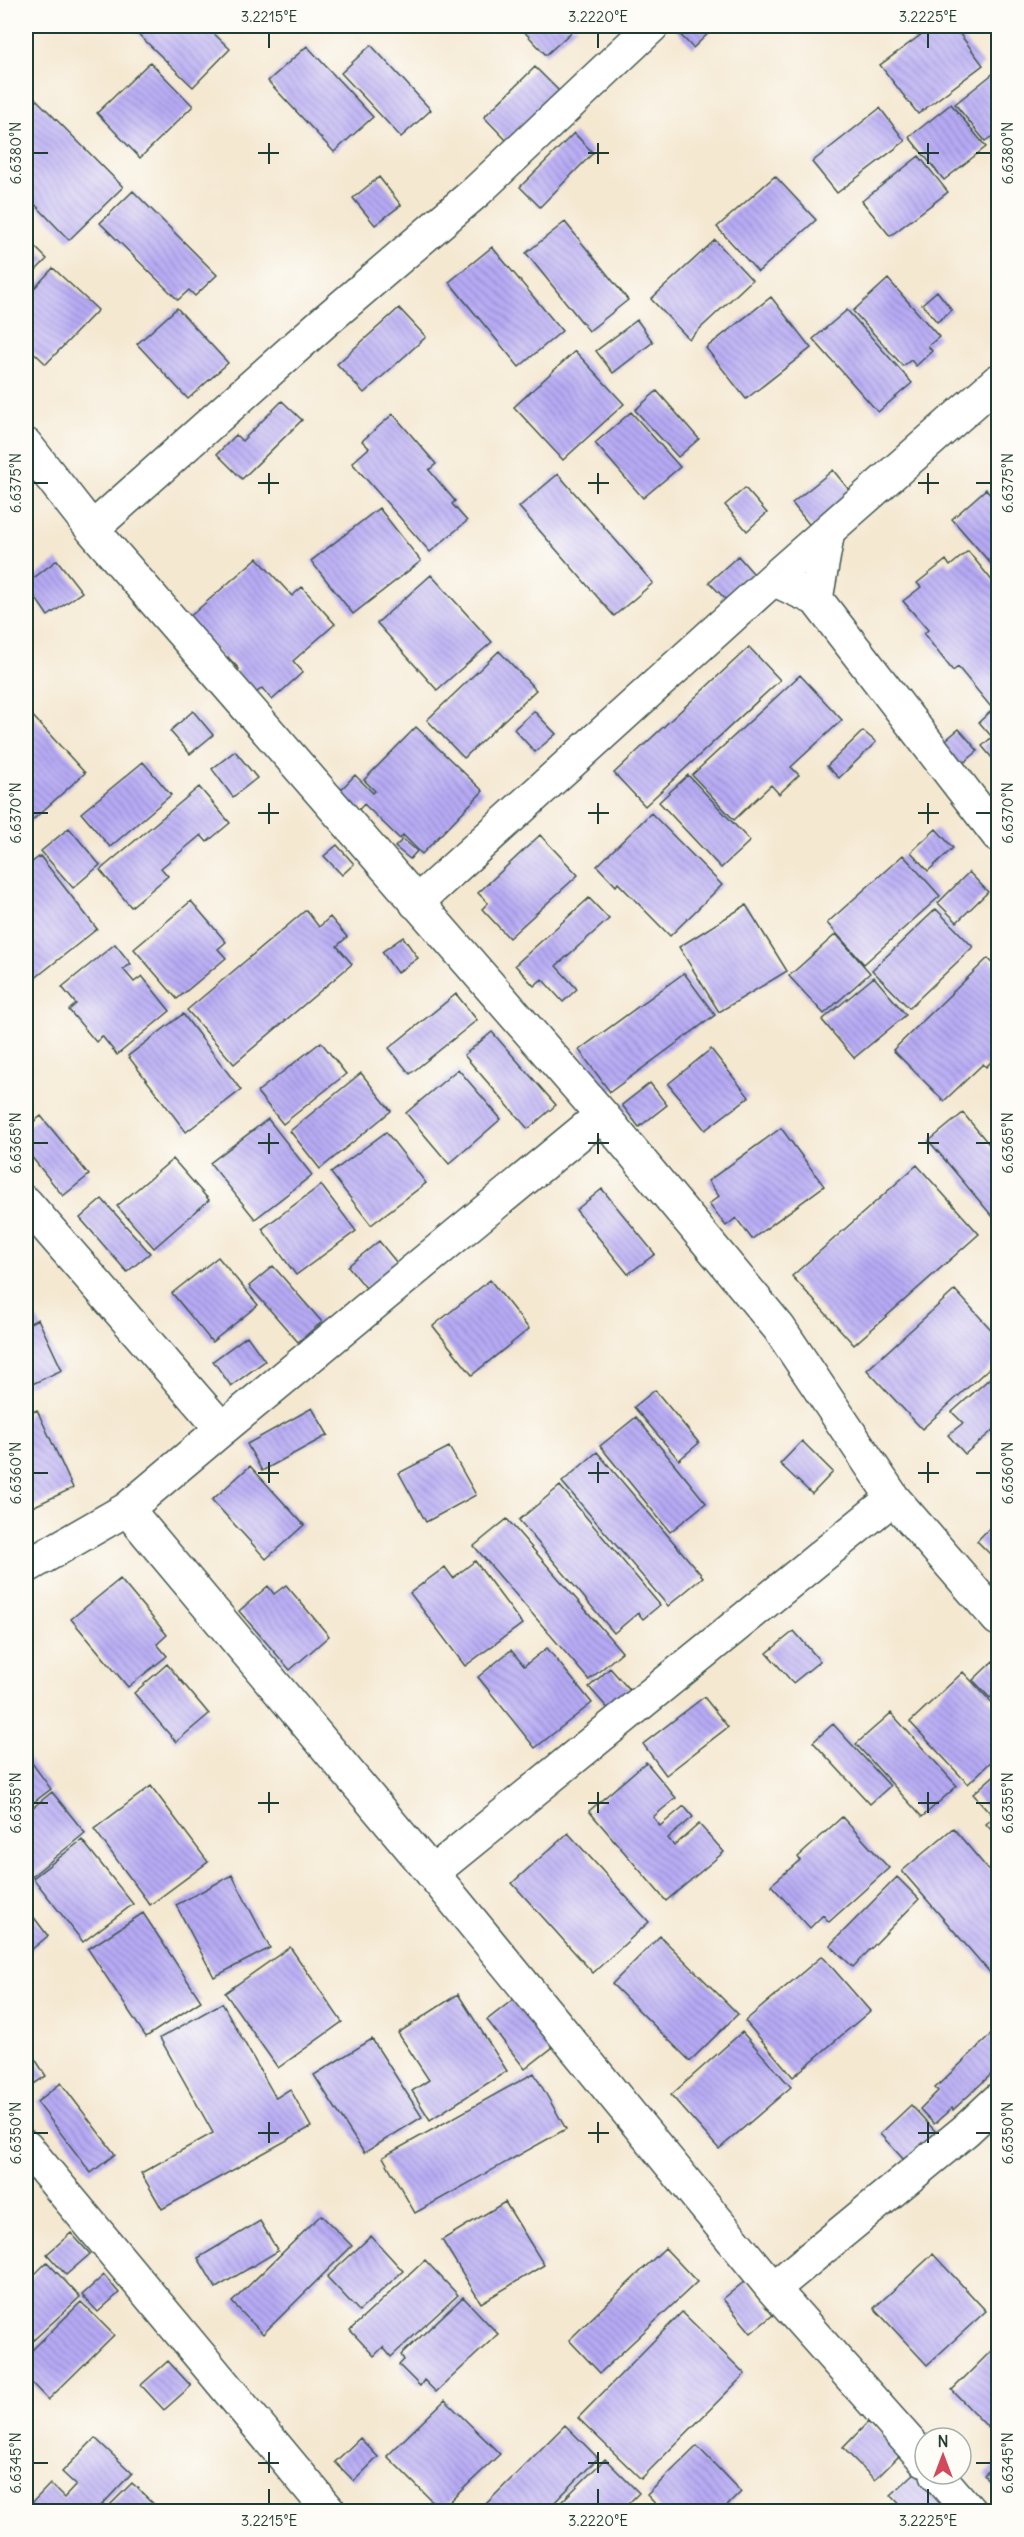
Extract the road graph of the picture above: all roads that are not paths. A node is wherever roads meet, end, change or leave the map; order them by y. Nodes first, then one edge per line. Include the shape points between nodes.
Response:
1 (652, 26) edge
2 (999, 381) edge
3 (26, 445) edge
4 (92, 529) junction
5 (828, 531) junction
6 (773, 579) junction
7 (816, 598) junction
8 (999, 835) edge
9 (416, 903) junction
10 (602, 1115) junction
11 (26, 1203) edge
12 (222, 1429) junction
13 (893, 1498) junction
14 (127, 1509) junction
15 (26, 1567) edge
16 (999, 1619) edge
17 (432, 1873) junction
18 (999, 2100) edge
19 (26, 2147) edge
20 (773, 2289) junction
21 (913, 2446) edge
22 (948, 2486) edge
23 (330, 2511) edge
24 (970, 2511) edge

1 - 4 street via 477,191
2 - 5 street
3 - 4 street
4 - 9 street
5 - 6 street
5 - 7 street
6 - 7 street
6 - 9 street
7 - 8 street
9 - 10 street
10 - 12 street
10 - 13 street via 779,1328
11 - 12 street
12 - 14 street
13 - 16 street
13 - 17 street
14 - 15 street
14 - 17 street
17 - 20 street
18 - 20 street
19 - 23 street
20 - 21 street
22 - 24 street

